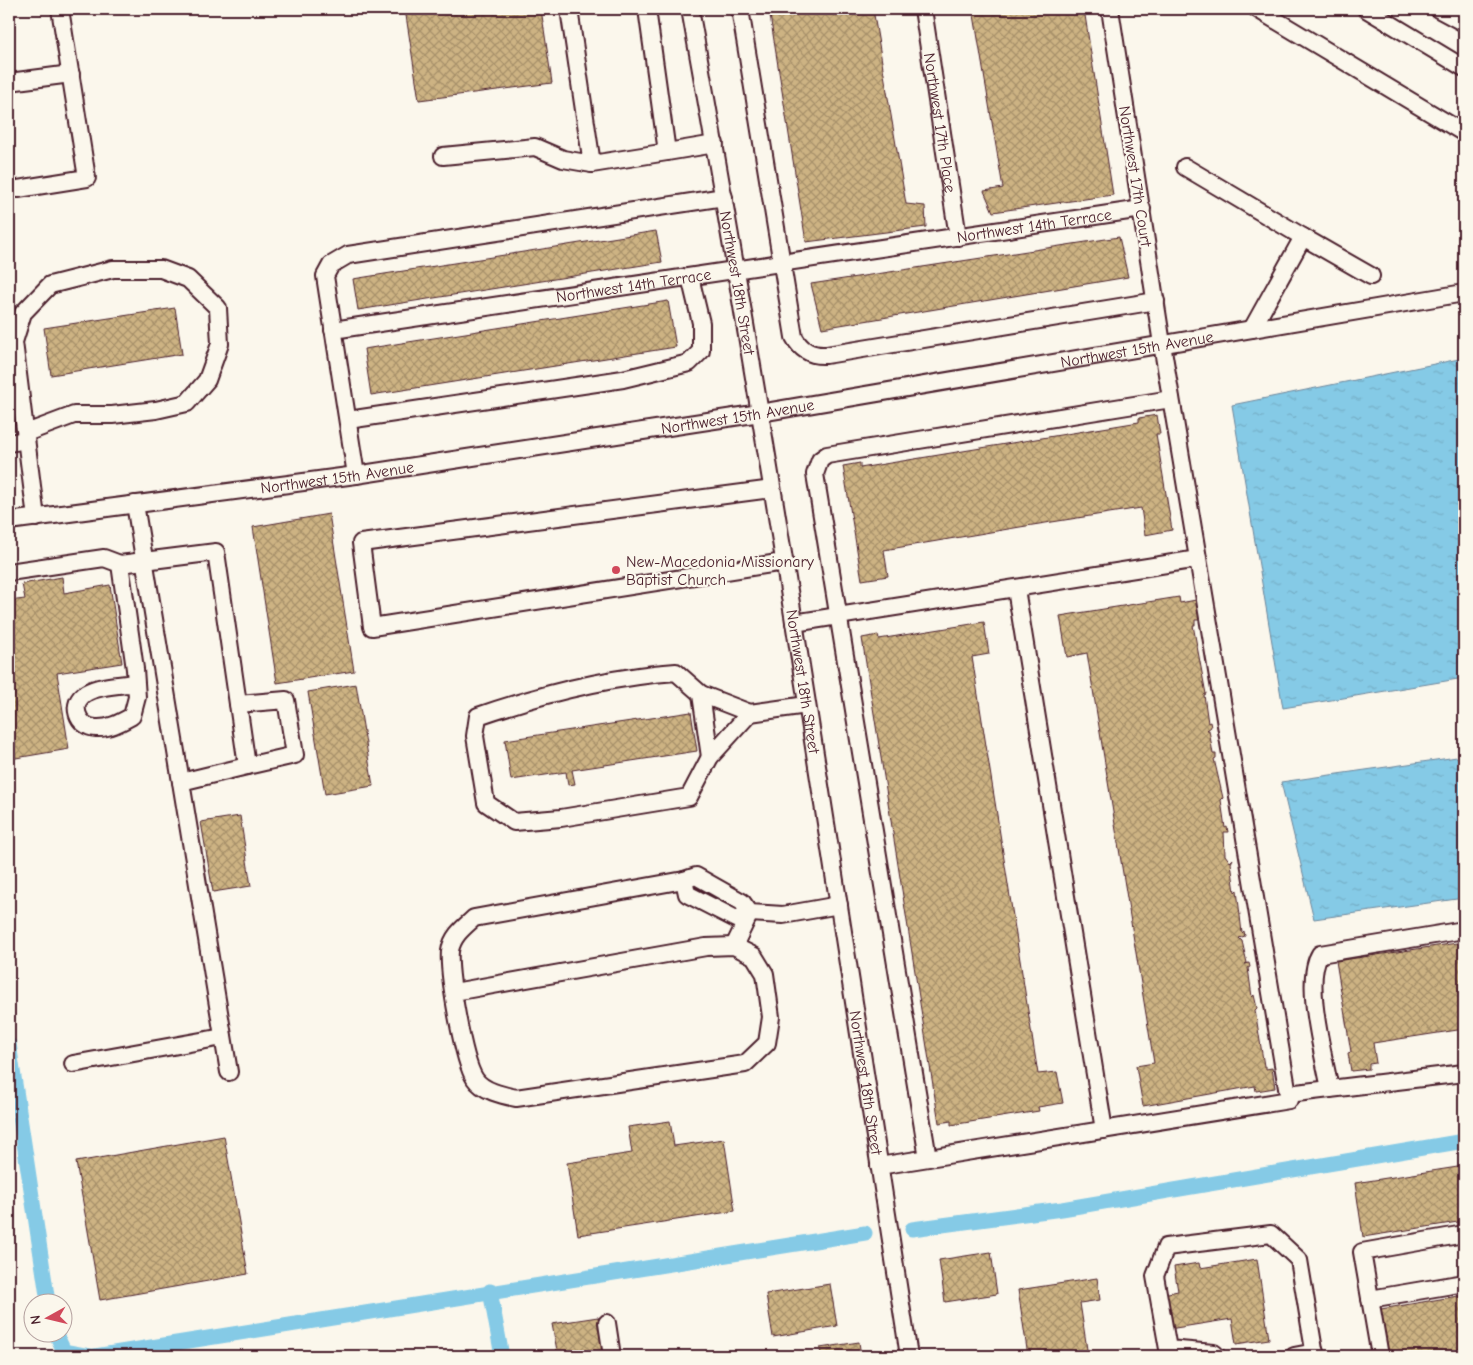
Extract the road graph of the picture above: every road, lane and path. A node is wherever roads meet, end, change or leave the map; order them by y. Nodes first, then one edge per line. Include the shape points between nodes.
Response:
1 (60, 9) edge
2 (569, 9) edge
3 (647, 9) edge
4 (690, 9) edge
5 (740, 9) edge
6 (923, 9) edge
7 (1110, 9) edge
8 (1257, 9) edge
9 (1366, 9) edge
10 (1438, 9) edge
11 (1464, 23) edge
12 (1448, 58) junction
13 (1464, 68) edge
14 (71, 74) junction
15 (1464, 77) edge
16 (9, 82) edge
17 (1464, 133) edge
18 (715, 144) junction
19 (668, 152) junction
20 (443, 156) dead end
21 (592, 164) junction
22 (1185, 167) dead end
23 (18, 189) dead end
24 (724, 197) junction
25 (1142, 209) junction
26 (1303, 237) junction
27 (958, 238) junction
28 (783, 263) junction
29 (736, 270) junction
30 (1370, 276) dead end
31 (690, 277) junction
32 (1464, 293) edge
33 (1156, 302) junction
34 (1252, 329) junction
35 (333, 330) junction
36 (1162, 344) junction
37 (1172, 399) junction
38 (760, 413) junction
39 (348, 420) junction
40 (26, 436) junction
41 (9, 443) edge
42 (356, 475) junction
43 (772, 488) junction
44 (135, 504) junction
45 (36, 518) junction
46 (9, 521) edge
47 (1198, 559) junction
48 (145, 561) junction
49 (784, 562) junction
50 (120, 564) junction
51 (9, 572) edge
52 (1016, 589) junction
53 (839, 617) junction
54 (794, 623) junction
55 (136, 683) dead end
56 (701, 694) junction
57 (238, 704) junction
58 (807, 704) junction
59 (750, 713) junction
60 (710, 757) junction
61 (247, 766) junction
62 (181, 782) junction
63 (839, 905) junction
64 (750, 913) junction
65 (1464, 930) edge
66 (734, 946) junction
67 (454, 992) junction
68 (224, 1037) junction
69 (73, 1064) dead end
70 (229, 1072) dead end
71 (1464, 1073) edge
72 (1330, 1089) junction
73 (1288, 1094) junction
74 (1104, 1130) junction
75 (928, 1158) junction
76 (879, 1166) junction
77 (1464, 1234) edge
78 (1464, 1283) edge
79 (1370, 1299) junction
80 (607, 1323) dead end
81 (1315, 1354) edge
82 (612, 1356) edge
83 (909, 1356) edge
84 (1217, 1356) edge
85 (1294, 1356) edge
86 (1380, 1356) edge

1 - 14 street
2 - 21 street
3 - 19 street
4 - 18 street, Northwest 18th Street
5 - 28 street
6 - 27 street, Northwest 17th Place
7 - 25 street, Northwest 17th Court
8 - 17 street
9 - 12 street
10 - 11 street
12 - 13 street
12 - 15 street
14 - 16 street
14 - 23 street via 87,178
18 - 19 street
18 - 24 street, Northwest 18th Street
19 - 21 street
20 - 21 street via 535,147 562,159
22 - 26 street
24 - 29 street, Northwest 18th Street
24 - 35 street via 348,255 331,265 325,276
25 - 27 street, Northwest 14th Terrace
25 - 33 street, Northwest 17th Court
26 - 30 street
26 - 34 street
27 - 28 street, Northwest 14th Terrace
28 - 29 street, Northwest 14th Terrace
28 - 33 street via 794,337 807,352 817,356
29 - 31 street, Northwest 14th Terrace
29 - 38 street, Northwest 18th Street
31 - 35 street, Northwest 14th Terrace
31 - 39 street via 700,323 701,351 690,363 623,379
32 - 34 street, Northwest 15th Avenue
33 - 36 street, Northwest 17th Court
34 - 36 street, Northwest 15th Avenue
35 - 39 street
36 - 37 street, Northwest 17th Court
36 - 38 street, Northwest 15th Avenue
37 - 47 street, Northwest 17th Court
37 - 53 street via 824,457 816,466 815,474
38 - 42 street, Northwest 15th Avenue
38 - 43 street, Northwest 18th Street
39 - 42 street
40 - 40 street via 74,415 112,415 187,403 207,380 220,344 218,308 188,279 161,270 113,269 50,285 23,313 14,342
40 - 41 street
40 - 45 street
42 - 44 street, Northwest 15th Avenue
43 - 49 street, Northwest 18th Street
43 - 49 street via 362,543 372,627
44 - 45 street, Northwest 15th Avenue
44 - 48 street
45 - 46 street, Northwest 15th Avenue
47 - 52 street
47 - 73 street, Northwest 17th Court
48 - 50 street
48 - 57 street via 216,552
48 - 62 street
49 - 54 street, Northwest 18th Street
50 - 51 street via 104,558
50 - 55 street
52 - 53 street
52 - 74 street
53 - 54 street
53 - 75 street
54 - 58 street, Northwest 18th Street
56 - 59 street
56 - 60 street
56 - 60 street via 676,672 632,675 527,699 478,716 475,736 486,803 514,822 570,817 689,797
57 - 61 street
57 - 61 street via 286,700 295,755
58 - 59 street
58 - 63 street, Northwest 18th Street
59 - 60 street
61 - 62 street
62 - 68 street
63 - 64 street via 783,915
63 - 76 street, Northwest 18th Street
64 - 66 street
64 - 67 street via 742,902 696,876 474,918 458,932 450,950
65 - 72 street via 1320,954 1315,962 1312,989
66 - 67 street via 706,947
66 - 67 street via 754,956 765,974 770,1017 767,1043 745,1064 516,1098 493,1092 476,1080 466,1062
68 - 69 street
68 - 70 street
71 - 72 street
72 - 73 street
73 - 74 street via 1289,1100
74 - 75 street
75 - 76 street
76 - 83 street, Northwest 18th Street
77 - 79 street via 1362,1252
78 - 79 street
79 - 86 street
80 - 82 street
81 - 84 street via 1299,1260 1272,1234 1166,1247 1155,1276 1168,1349 1214,1353
81 - 85 street

